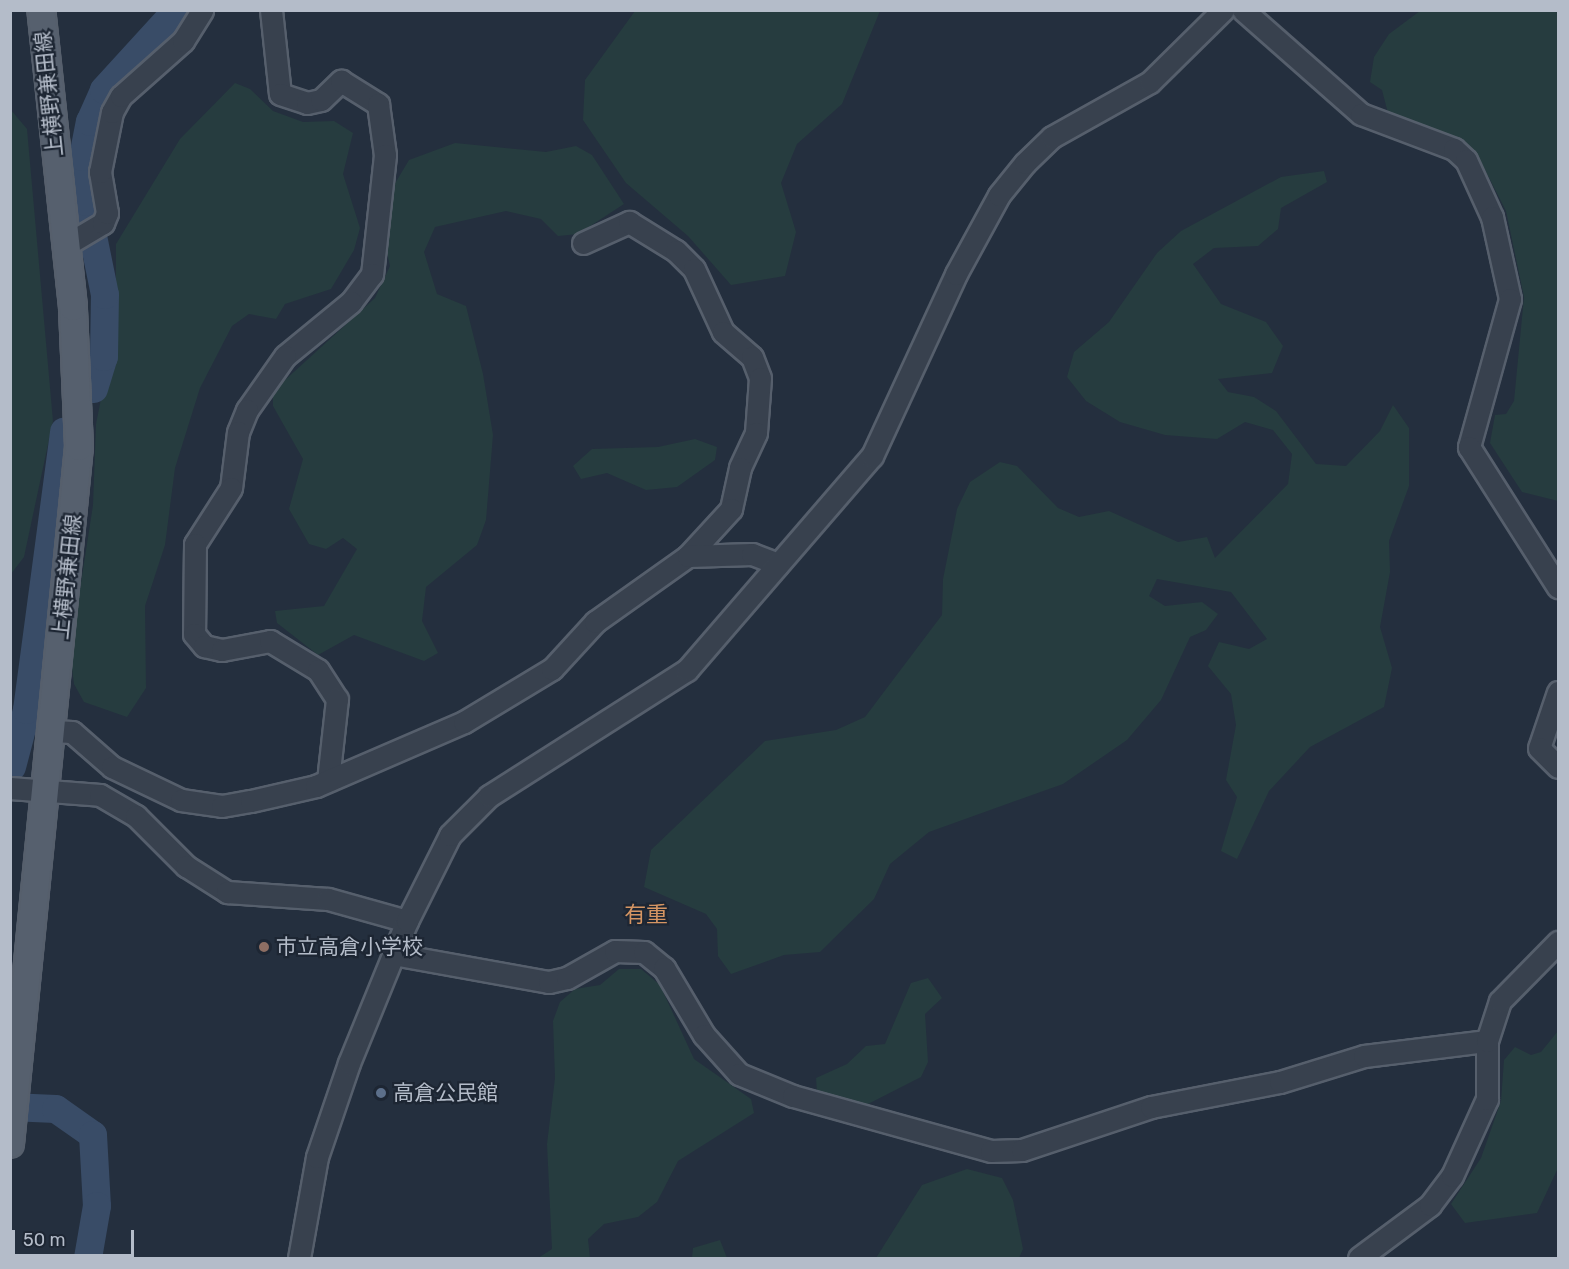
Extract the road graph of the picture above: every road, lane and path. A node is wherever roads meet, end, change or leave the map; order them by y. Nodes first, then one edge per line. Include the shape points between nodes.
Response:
1 (41, 10) edge
2 (202, 10) edge
3 (271, 10) edge
4 (1223, 10) edge
5 (1243, 10) edge
6 (72, 242) junction
7 (583, 243) dead end
8 (688, 556) junction
9 (778, 564) junction
10 (1558, 587) edge
11 (1558, 692) edge
12 (52, 731) junction
13 (1558, 766) edge
14 (328, 781) junction
15 (15, 789) edge
16 (47, 789) junction
17 (407, 921) junction
18 (1558, 942) edge
19 (393, 954) junction
20 (1487, 1041) junction
21 (10, 1144) edge
22 (299, 1258) edge
23 (1359, 1258) edge

1 - 6 main road, 上横野兼田線
2 - 6 street via 183,41 121,96 112,112 100,172 107,213 103,223
3 - 14 street via 280,94 307,103 321,100 341,81 378,104 385,155 372,274 351,302 285,356 247,410 238,432 231,488 195,544 194,634 204,646 222,650 270,642 295,653 330,683 337,699
4 - 9 street via 1150,82 1052,137 1012,179 956,274 872,456
5 - 10 street via 1361,114 1391,130 1454,149 1466,160 1492,217 1510,298 1469,447
6 - 12 main road, 上横野兼田線 via 79,447
7 - 8 street via 629,222 676,251 694,269 723,332 752,357 760,378 756,433 740,468 731,509
8 - 9 street via 752,554
8 - 14 street via 595,622 552,669 464,722
9 - 17 street via 671,684 468,814 436,859
11 - 13 street via 1539,748
12 - 14 street via 72,732 112,767 181,800 222,806
12 - 16 main road, 上横野兼田線
15 - 16 street
16 - 17 street via 100,795 120,805 193,872 227,892 328,899
16 - 21 main road, 上横野兼田線
17 - 19 street
18 - 20 street via 1500,1001
19 - 20 street via 549,982 567,978 615,951 644,952 664,968 704,1035 739,1074 793,1096 991,1151 1022,1150 1151,1107 1280,1082 1364,1056
19 - 22 street via 317,1157
20 - 23 street via 1487,1099 1452,1176 1430,1205

